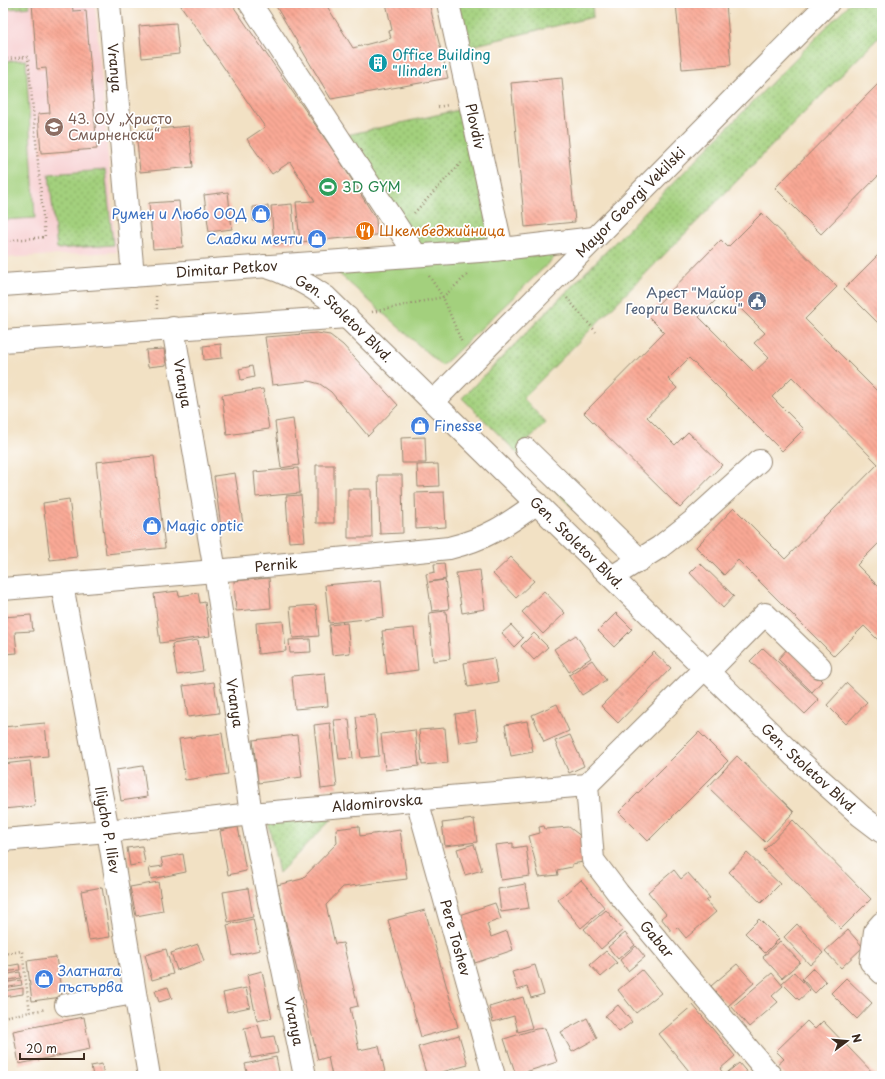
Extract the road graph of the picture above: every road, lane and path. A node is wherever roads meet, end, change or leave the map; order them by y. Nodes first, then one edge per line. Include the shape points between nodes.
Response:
1 (109, 3) edge
2 (250, 3) edge
3 (448, 3) edge
4 (828, 3) edge
5 (3, 42) edge
6 (479, 143) junction
7 (398, 229) junction
8 (594, 238) junction
9 (3, 241) edge
10 (502, 249) junction
11 (416, 255) junction
12 (264, 266) junction
13 (133, 276) junction
14 (553, 281) junction
15 (3, 285) edge
16 (155, 289) dead end
17 (443, 297) junction
18 (357, 315) junction
19 (166, 322) junction
20 (596, 332) dead end
21 (3, 341) edge
22 (470, 364) junction
23 (433, 402) junction
24 (526, 449) dead end
25 (759, 461) dead end
26 (538, 503) junction
27 (640, 560) junction
28 (215, 571) junction
29 (612, 577) junction
30 (62, 585) junction
31 (3, 589) edge
32 (820, 667) dead end
33 (706, 671) junction
34 (587, 784) junction
35 (416, 800) junction
36 (251, 814) junction
37 (108, 831) junction
38 (882, 832) edge
39 (3, 840) edge
40 (882, 923) edge
41 (3, 954) edge
42 (882, 973) edge
43 (134, 993) junction
44 (66, 1005) joint
45 (30, 1012) junction
46 (3, 1017) edge
47 (149, 1076) edge
48 (305, 1076) edge
49 (494, 1076) edge
50 (771, 1076) edge

1 - 13 street, Vranya
2 - 7 street
3 - 6 street, Plovdiv
4 - 8 street, Mayor Georgi Vekilski
5 - 9 path via 4,59 28,57 45,237
6 - 7 path
6 - 10 street, Plovdiv
7 - 11 street
8 - 10 street, Dimitar Petkov
8 - 14 street, Mayor Georgi Vekilski
10 - 11 street, Dimitar Petkov
11 - 12 street, Dimitar Petkov
11 - 17 path
12 - 13 street, Dimitar Petkov
12 - 18 street, Gen. Stoletov Blvd. via 307,283
13 - 15 street, Dimitar Petkov
14 - 20 path
14 - 22 street, Mayor Georgi Vekilski
16 - 19 path
17 - 18 path
17 - 22 path
18 - 19 street
18 - 23 street, Gen. Stoletov Blvd.
19 - 21 street
19 - 28 street, Vranya
22 - 23 street, Mayor Georgi Vekilski
23 - 26 street, Gen. Stoletov Blvd.
24 - 27 street
25 - 27 street via 693,521
26 - 28 street, Pernik via 496,531 474,542 449,548
26 - 29 street, Gen. Stoletov Blvd.
27 - 29 street
28 - 30 street, Pernik
28 - 36 street, Vranya
29 - 33 street, Gen. Stoletov Blvd.
30 - 31 street, Pernik
30 - 37 street, Iliycho P. Iliev
32 - 33 street via 765,614
33 - 34 street
33 - 38 street, Gen. Stoletov Blvd. via 827,787
34 - 35 street, Aldomirovska
34 - 50 street, Gabar via 593,860
35 - 36 street, Aldomirovska
35 - 49 street, Pere Toshev
36 - 37 street, Aldomirovska
36 - 48 street, Vranya
37 - 39 street, Aldomirovska
37 - 43 street, Iliycho P. Iliev
40 - 42 street via 874,930 871,962
41 - 45 path via 22,952
43 - 44 street
43 - 47 street, Iliycho P. Iliev
44 - 45 path
45 - 46 path

